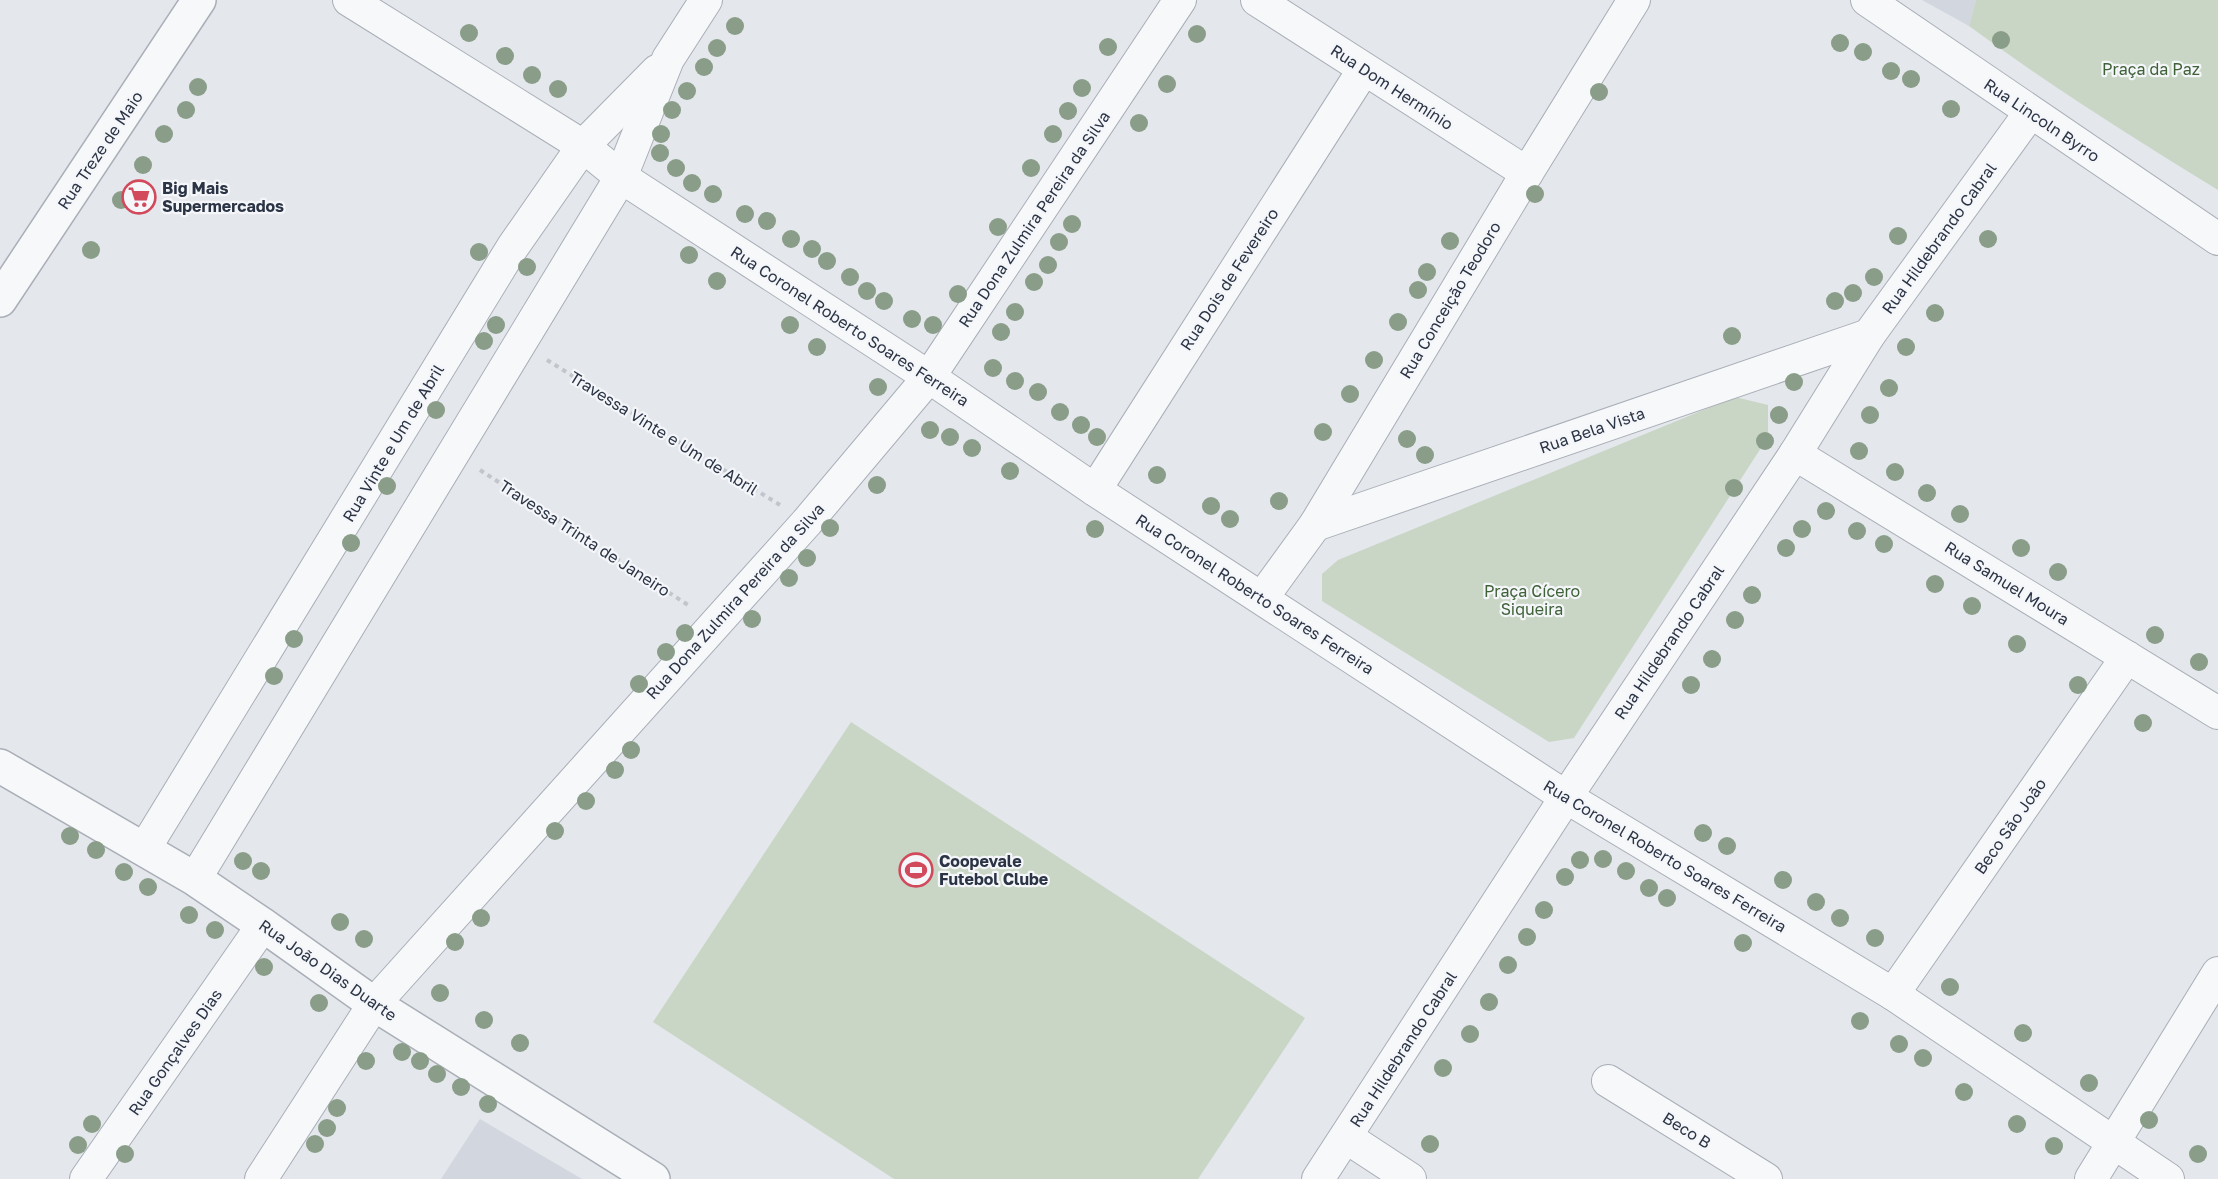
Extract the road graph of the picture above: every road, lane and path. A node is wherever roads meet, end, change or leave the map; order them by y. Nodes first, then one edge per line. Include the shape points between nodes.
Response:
1 (200, 0) edge
2 (350, 0) edge
3 (706, 0) edge
4 (1179, 0) edge
5 (1257, 0) edge
6 (1634, 0) edge
7 (1867, 0) edge
8 (668, 59) junction
9 (1364, 69) junction
10 (2030, 112) junction
11 (583, 146) junction
12 (1527, 173) junction
13 (621, 177) junction
14 (2218, 239) edge
15 (0, 300) edge
16 (1869, 335) junction
17 (521, 344) junction
18 (929, 377) junction
19 (455, 453) junction
20 (1795, 454) junction
21 (1095, 490) junction
22 (807, 522) junction
23 (1315, 525) junction
24 (1262, 598) junction
25 (716, 624) junction
26 (2127, 657) junction
27 (2218, 713) edge
28 (0, 766) edge
29 (1566, 797) junction
30 (145, 849) junction
31 (195, 879) junction
32 (263, 925) junction
33 (2218, 973) edge
34 (1893, 994) junction
35 (374, 1004) junction
36 (1608, 1081) dead end
37 (1346, 1137) junction
38 (2114, 1144) junction
39 (86, 1179) edge
40 (261, 1179) edge
41 (653, 1179) edge
42 (1318, 1179) edge
43 (1410, 1179) edge
44 (1766, 1179) edge
45 (2091, 1179) edge
46 (2168, 1179) edge

1 - 15 street, Rua Treze de Maio
2 - 11 street, Rua Coronel Roberto Soares Ferreira
3 - 8 street, Rua Vinte e Um de Abril
4 - 18 street, Rua Dona Zulmira Pereira da Silva
5 - 9 street, Rua Dom Hermínio
6 - 12 street, Rua Conceição Teodoro
7 - 10 street, Rua Lincoln Byrro
8 - 11 street, Rua Vinte e Um de Abril
8 - 13 street, Rua Vinte e Um de Abril
9 - 12 street, Rua Dom Hermínio
9 - 21 street, Rua Dois de Fevereiro
10 - 14 street, Rua Lincoln Byrro
10 - 16 street, Rua Hildebrando Cabral
11 - 13 street, Rua Coronel Roberto Soares Ferreira
11 - 30 street, Rua Vinte e Um de Abril via 512,248
12 - 23 street, Rua Conceição Teodoro
13 - 17 street, Rua Vinte e Um de Abril
13 - 18 street, Rua Coronel Roberto Soares Ferreira
16 - 20 street, Rua Hildebrando Cabral
16 - 23 street, Rua Bela Vista
17 - 19 street, Rua Vinte e Um de Abril
17 - 22 path, Travessa Vinte e Um de Abril
18 - 21 street, Rua Coronel Roberto Soares Ferreira
18 - 22 street, Rua Dona Zulmira Pereira da Silva
19 - 25 path, Travessa Trinta de Janeiro
19 - 31 street, Rua Vinte e Um de Abril
20 - 26 street, Rua Samuel Moura
20 - 29 street, Rua Hildebrando Cabral
21 - 24 street, Rua Coronel Roberto Soares Ferreira
22 - 25 street, Rua Dona Zulmira Pereira da Silva
23 - 24 street, Rua Conceição Teodoro
24 - 29 street, Rua Coronel Roberto Soares Ferreira
25 - 35 street, Rua Dona Zulmira Pereira da Silva
26 - 27 street, Rua Samuel Moura
26 - 34 street, Beco São João
28 - 30 street, Rua João Dias Duarte
29 - 34 street, Rua Coronel Roberto Soares Ferreira
29 - 37 street, Rua Hildebrando Cabral
30 - 31 street, Rua João Dias Duarte
31 - 32 street, Rua João Dias Duarte
32 - 35 street, Rua João Dias Duarte
32 - 39 street, Rua Gonçalves Dias
33 - 38 street
34 - 38 street, Rua Coronel Roberto Soares Ferreira
35 - 40 street, Rua Dona Zulmira Pereira da Silva
35 - 41 street, Rua João Dias Duarte
36 - 44 street, Beco B
37 - 42 street, Rua Hildebrando Cabral
37 - 43 street
38 - 45 street
38 - 46 street, Rua Coronel Roberto Soares Ferreira

